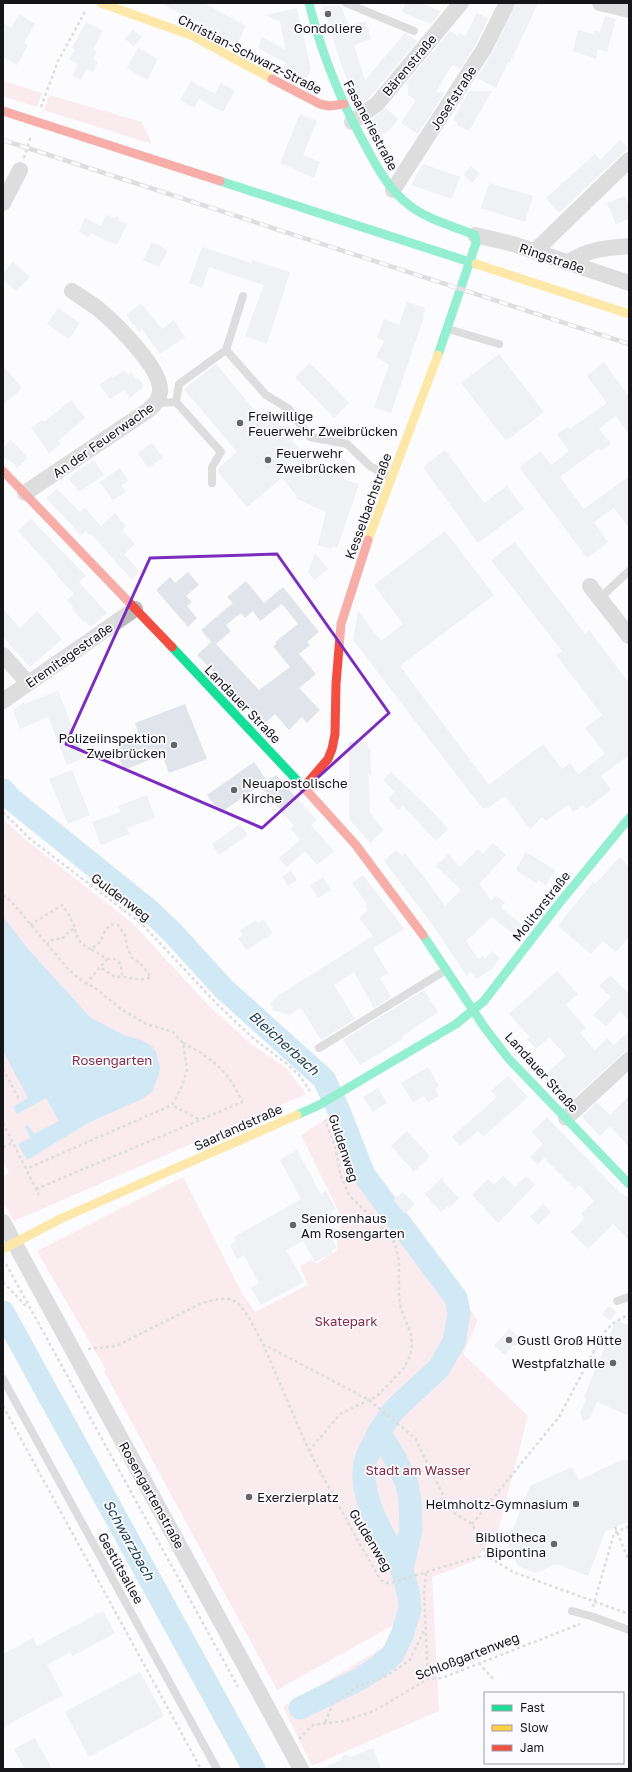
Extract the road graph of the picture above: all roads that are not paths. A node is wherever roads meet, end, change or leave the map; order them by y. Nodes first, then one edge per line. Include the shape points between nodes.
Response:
1 (101, 3) edge
2 (309, 3) edge
3 (346, 3) edge
4 (461, 3) edge
5 (507, 3) edge
6 (600, 3) edge
7 (629, 10) edge
8 (414, 31) dead end
9 (344, 104) junction
10 (3, 111) edge
11 (352, 122) junction
12 (629, 160) edge
13 (20, 170) dead end
14 (393, 190) junction
15 (3, 203) edge
16 (475, 242) junction
17 (629, 246) edge
18 (535, 251) junction
19 (567, 263) junction
20 (629, 283) edge
21 (72, 291) dead end
22 (242, 296) dead end
23 (629, 314) edge
24 (448, 329) junction
25 (500, 344) dead end
26 (226, 350) junction
27 (176, 402) junction
28 (157, 403) junction
29 (391, 479) junction
30 (6, 480) edge
31 (212, 483) dead end
32 (25, 493) junction
33 (629, 571) edge
34 (595, 592) joint
35 (135, 609) junction
36 (629, 636) edge
37 (3, 655) edge
38 (28, 683) junction
39 (3, 701) edge
40 (304, 787) junction
41 (629, 818) edge
42 (446, 970) junction
43 (474, 1010) junction
44 (319, 1048) dead end
45 (629, 1060) edge
46 (566, 1118) junction
47 (629, 1184) edge
48 (3, 1222) edge
49 (9, 1245) edge
50 (629, 1297) edge
51 (617, 1301) dead end
52 (3, 1379) edge
53 (572, 1611) dead end
54 (629, 1630) edge
55 (217, 1769) edge
56 (301, 1769) edge

1 - 9 main road, Christian-Schwarz-Straße via 193,36 320,104
2 - 9 main road, Fasaneriestraße via 332,80
3 - 8 lane
4 - 11 street, Bärenstraße via 377,104
5 - 14 street, Josefstraße via 484,49
6 - 7 street
9 - 11 main road, Fasaneriestraße
10 - 23 main road
11 - 14 main road, Fasaneriestraße
12 - 18 street
13 - 15 street
14 - 16 main road, Fasaneriestraße via 419,212
16 - 18 street, Ringstraße
16 - 24 main road, Kesselbachstraße
17 - 19 street via 580,254
18 - 19 street, Ringstraße
19 - 20 street, Ringstraße
21 - 28 street, An der Feuerwache via 101,310 152,367 159,381
22 - 26 lane
24 - 25 lane
24 - 29 main road, Kesselbachstraße
26 - 27 lane via 178,384
26 - 29 lane via 266,395 289,409 310,437 347,444 370,466
27 - 28 lane
27 - 31 lane via 220,452 212,467
28 - 32 street, An der Feuerwache
29 - 40 main road, Kesselbachstraße via 341,624 332,749 328,759
30 - 32 main road, Landauer Straße
32 - 35 main road, Landauer Straße
33 - 34 lane
34 - 36 street
35 - 38 street, Eremitagestraße
35 - 40 main road, Landauer Straße
37 - 38 street
38 - 39 street, Eremitagestraße
40 - 42 main road, Landauer Straße via 390,888
41 - 43 main road, Molitorstraße
42 - 43 main road, Landauer Straße
42 - 44 lane
43 - 46 main road, Landauer Straße via 508,1058
43 - 49 main road, Saarlandstraße via 456,1024 323,1103 60,1219
45 - 46 street
46 - 47 main road, Landauer Straße
48 - 49 street, Rosengartenstraße
49 - 56 street, Rosengartenstraße via 74,1350
50 - 51 lane
52 - 55 lane, Gestütsallee
53 - 54 lane

